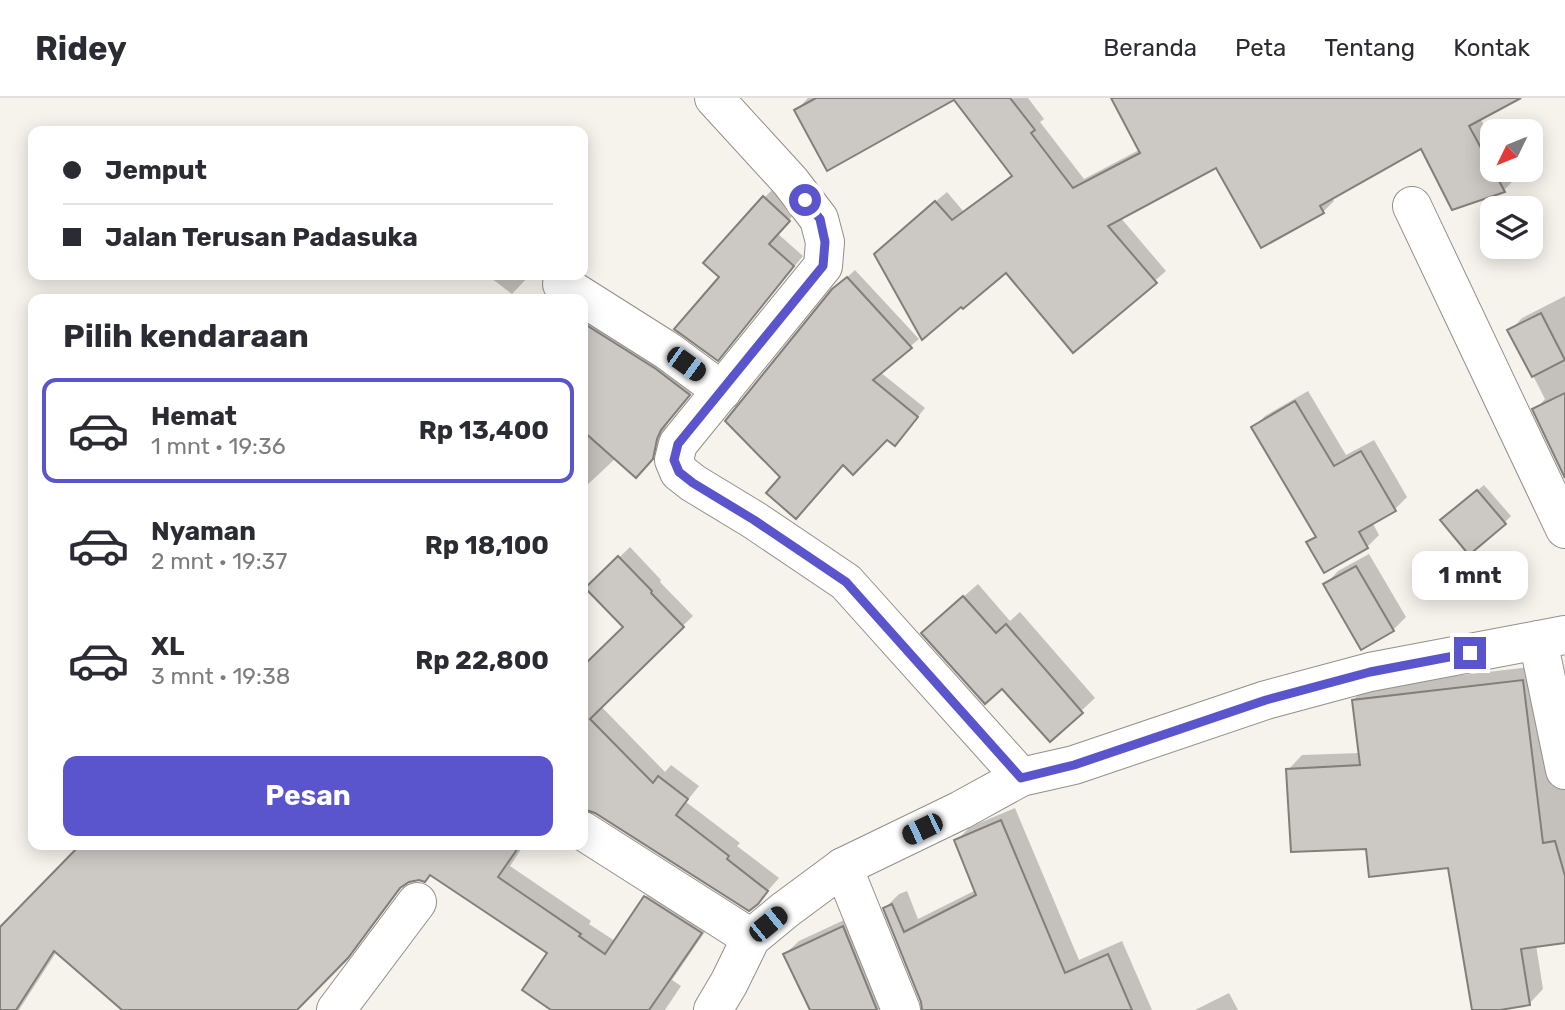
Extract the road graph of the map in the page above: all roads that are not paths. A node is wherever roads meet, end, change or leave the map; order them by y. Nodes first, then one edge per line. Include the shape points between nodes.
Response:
1 (713, 98) edge
2 (1412, 206) dead end
3 (562, 284) dead end
4 (578, 294) edge
5 (588, 300) edge
6 (722, 391) junction
7 (1565, 528) edge
8 (1551, 638) edge
9 (1565, 770) edge
10 (1021, 778) junction
11 (588, 834) edge
12 (843, 867) junction
13 (418, 902) dead end
14 (751, 938) junction
15 (336, 1010) edge
16 (713, 1010) edge
17 (901, 1010) edge

1 - 6 street via 820,219 825,242 823,266
2 - 7 street
3 - 4 street
5 - 6 street
6 - 10 street via 678,444 674,460 679,472 846,582
8 - 9 street
8 - 10 street via 1370,672
10 - 12 street
11 - 14 street
12 - 14 street
12 - 17 street
13 - 15 street
14 - 16 street

